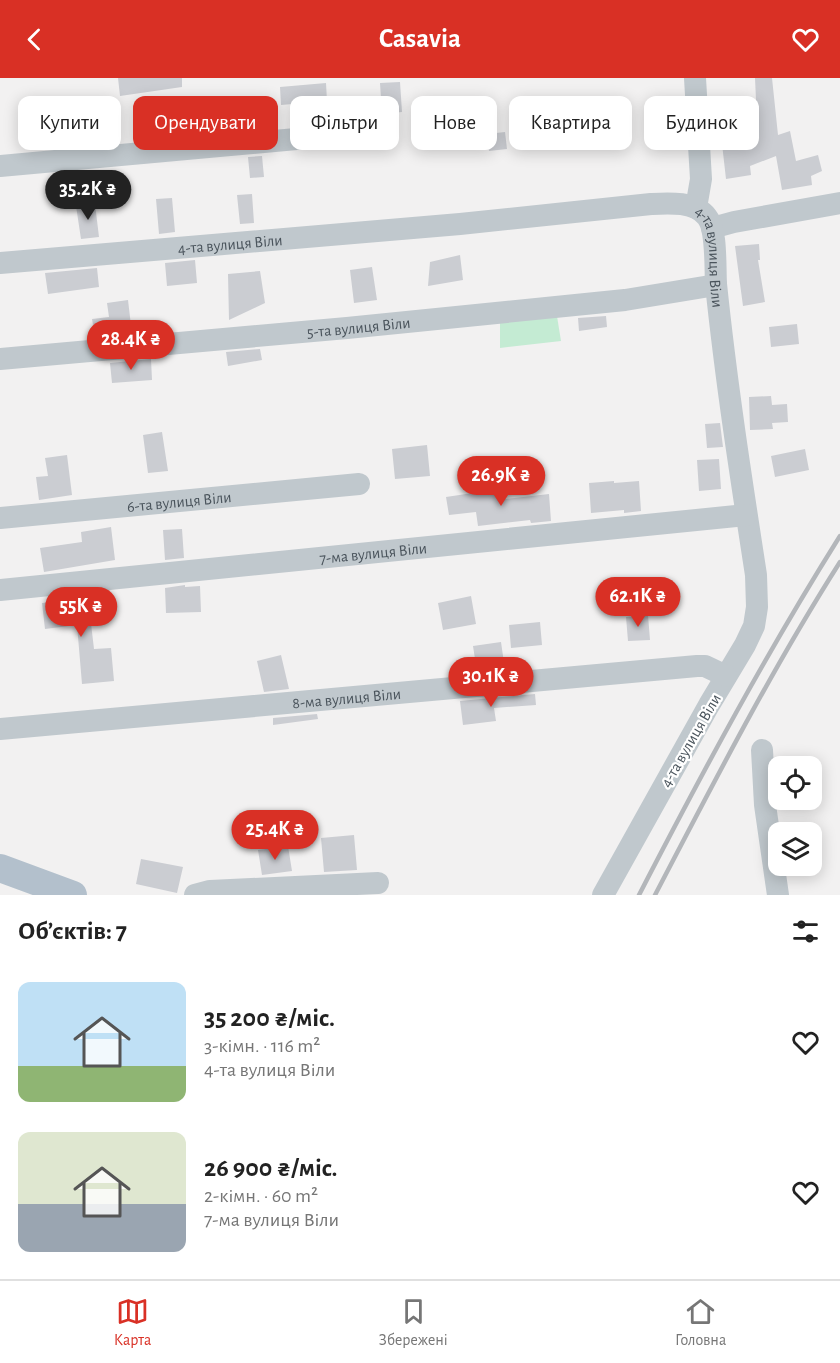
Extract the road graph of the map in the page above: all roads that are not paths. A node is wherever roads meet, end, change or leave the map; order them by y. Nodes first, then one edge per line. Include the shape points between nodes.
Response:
1 (695, 78) edge
2 (290, 140) edge
3 (0, 166) edge
4 (840, 203) edge
5 (696, 208) junction
6 (712, 228) junction
7 (0, 263) edge
8 (716, 285) junction
9 (0, 359) edge
10 (359, 484) dead end
11 (747, 515) junction
12 (0, 518) edge
13 (0, 590) edge
14 (726, 676) junction
15 (0, 729) edge
16 (762, 750) dead end
17 (0, 868) edge
18 (378, 884) dead end
19 (73, 895) edge
20 (195, 895) edge
21 (603, 895) edge
22 (778, 895) edge

1 - 5 street via 701,178
2 - 3 street
4 - 6 street
5 - 6 street, 4-та вулиця Віли via 708,218
5 - 7 street, 4-та вулиця Віли via 651,204
6 - 8 street, 4-та вулиця Віли
8 - 9 street, 5-та вулиця Віли via 625,300
8 - 11 street, 4-та вулиця Віли
10 - 12 street, 6-та вулиця Віли
11 - 13 street, 7-ма вулиця Віли
11 - 14 street, 4-та вулиця Віли via 757,607 754,626
14 - 15 street, 8-ма вулиця Віли via 697,666
14 - 21 street, 4-та вулиця Віли
16 - 22 street via 765,805
17 - 19 main road
18 - 20 street via 210,891

